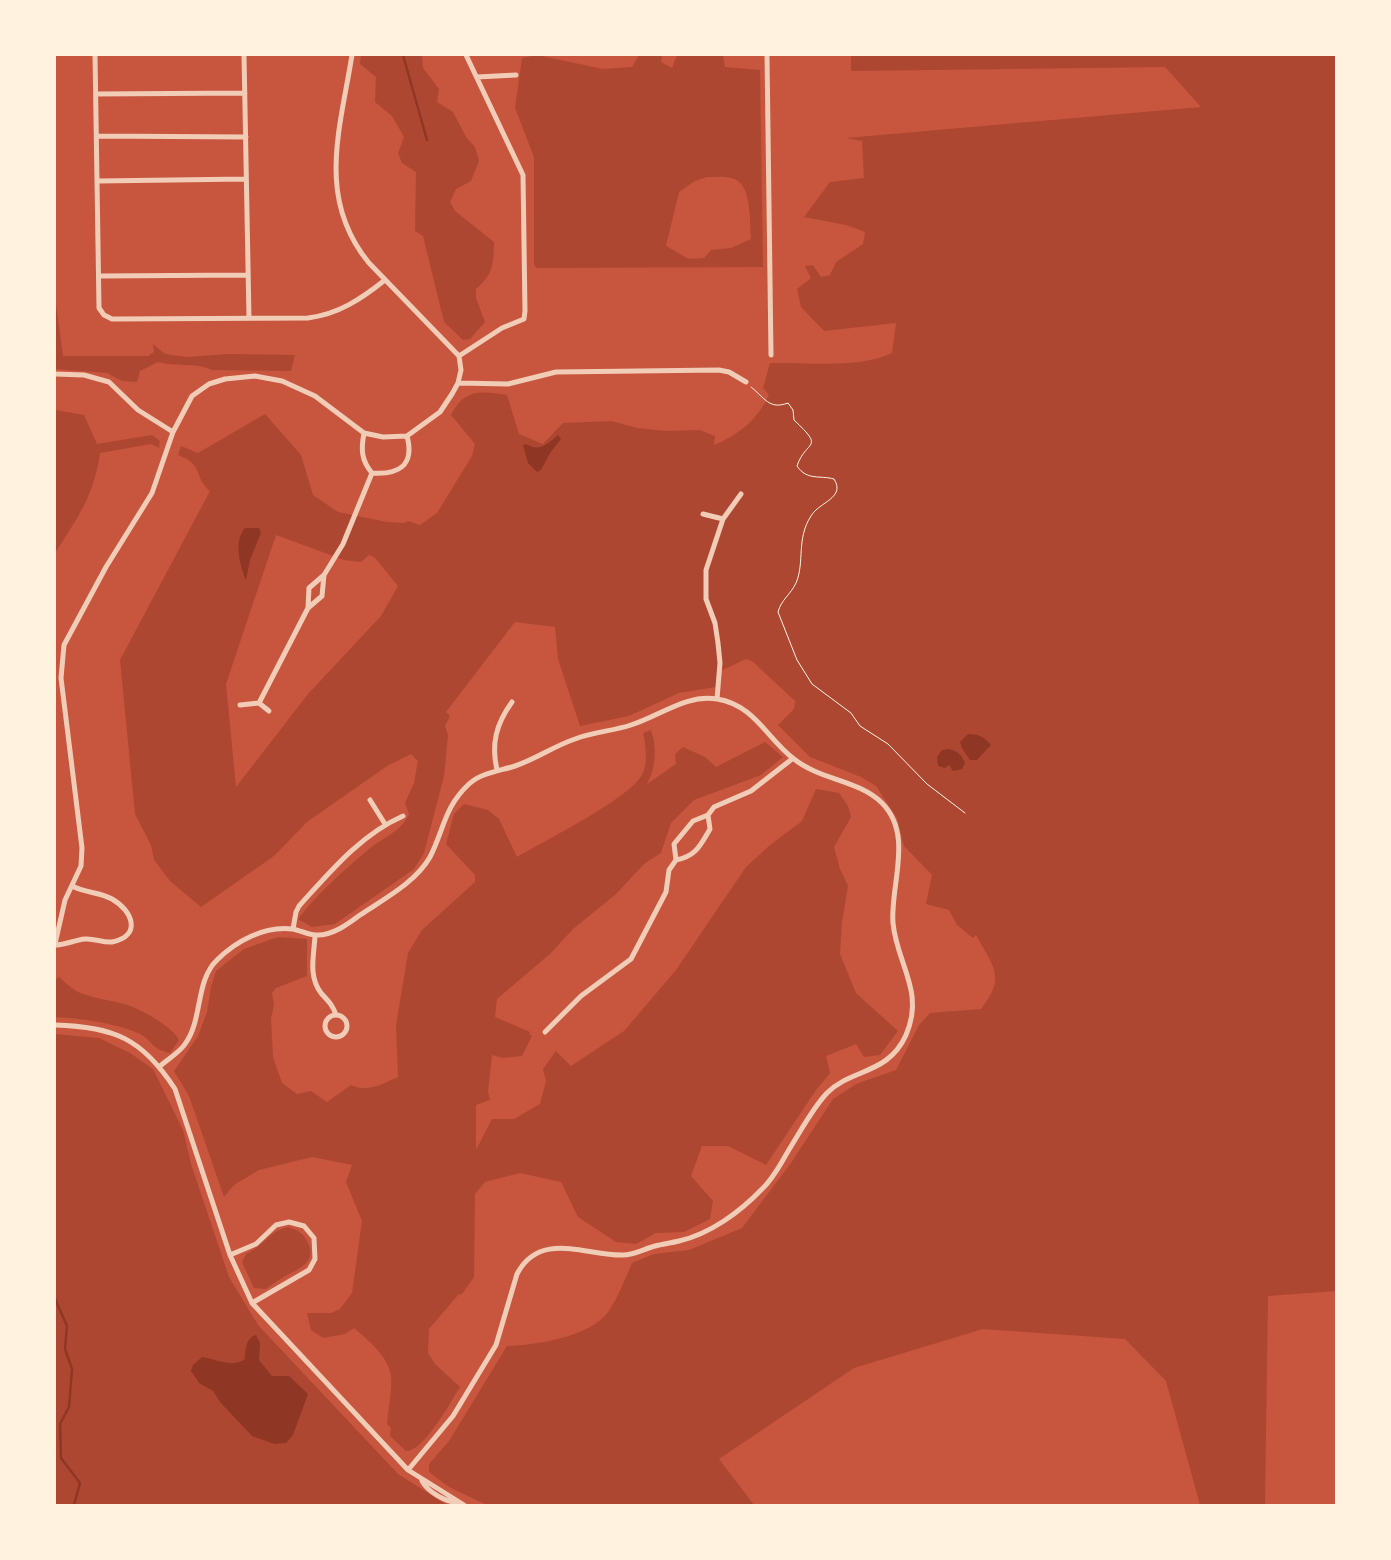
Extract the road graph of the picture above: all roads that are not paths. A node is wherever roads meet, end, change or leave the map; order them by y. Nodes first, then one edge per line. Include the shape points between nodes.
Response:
1 (95, 55) edge
2 (244, 55) edge
3 (352, 55) edge
4 (466, 55) edge
5 (767, 55) edge
6 (516, 75) dead end
7 (477, 77) junction
8 (245, 93) junction
9 (96, 94) junction
10 (97, 136) junction
11 (246, 137) junction
12 (246, 179) junction
13 (98, 181) junction
14 (248, 275) junction
15 (100, 276) junction
16 (385, 280) junction
17 (248, 318) junction
18 (771, 355) dead end
19 (459, 356) junction
20 (55, 374) edge
21 (746, 382) road end
22 (458, 383) junction
23 (173, 432) junction
24 (364, 433) junction
25 (407, 436) junction
26 (372, 473) junction
27 (742, 494) dead end
28 (703, 514) dead end
29 (722, 519) junction
30 (324, 575) junction
31 (308, 608) junction
32 (717, 699) junction
33 (259, 702) junction
34 (512, 702) dead end
35 (240, 705) dead end
36 (269, 712) dead end
37 (792, 758) junction
38 (497, 770) junction
39 (370, 800) dead end
40 (708, 814) junction
41 (403, 816) dead end
42 (385, 824) junction
43 (676, 860) junction
44 (72, 886) junction
45 (293, 930) junction
46 (315, 936) junction
47 (55, 945) edge
48 (336, 1015) junction
49 (55, 1025) edge
50 (545, 1032) dead end
51 (160, 1066) junction
52 (230, 1255) junction
53 (252, 1303) junction
54 (408, 1470) junction
55 (464, 1505) edge

1 - 9 street
2 - 8 street
3 - 16 street via 337,155 336,193 340,212 357,247
4 - 7 street
5 - 18 street
6 - 7 street
7 - 19 street via 524,175 524,319 502,328
8 - 9 street
8 - 11 street
9 - 10 street
10 - 11 street
10 - 13 street
11 - 12 street
12 - 13 street
12 - 14 street
13 - 15 street
14 - 15 street
14 - 17 street
15 - 17 street via 99,308 112,319
16 - 17 street via 356,302 324,316
16 - 19 street
19 - 22 street via 461,370
20 - 23 street via 84,375 109,382 138,410
21 - 22 street via 719,370 556,372 508,384
22 - 25 street via 440,412
23 - 24 street via 192,396 209,384 255,376 282,381 314,396
23 - 44 street via 152,493 106,567 64,645 61,678 82,848 80,866
24 - 25 street via 383,437
24 - 26 street via 363,458
25 - 26 street via 407,456 403,466 394,473
26 - 30 street via 343,544
27 - 29 street
28 - 29 street
29 - 32 street via 705,582 720,664
30 - 31 street via 322,596
30 - 31 street via 308,588
31 - 33 street
32 - 37 street via 748,712
32 - 38 street via 692,700 630,726 580,737 514,766
33 - 35 street
33 - 36 street
34 - 38 street via 494,737
37 - 40 street via 751,791 714,806
37 - 54 street via 820,775 866,790 885,806 897,830 899,856 893,929 913,993 913,1009 906,1035 886,1062 826,1094 763,1188 700,1236 622,1255 566,1247 531,1257 520,1267 500,1335 482,1369 453,1416
38 - 46 street via 471,782 458,797 444,818 429,858 406,883 346,925
39 - 42 street
40 - 43 street via 693,821 674,844
40 - 43 street via 710,829 699,848 688,858
41 - 42 street
42 - 45 street via 345,857 299,906
43 - 50 street via 669,870 666,892 631,960 581,996
44 - 47 street via 65,900
44 - 47 street via 114,900 132,917 132,924 120,939 111,942 90,939
45 - 46 street
45 - 51 street via 261,932 213,963 185,1045
46 - 48 street via 313,977
48 - 48 street via 342,1017 347,1026 346,1031 336,1037 327,1032 325,1026 327,1020
49 - 51 street via 90,1026 114,1033 141,1049
51 - 52 street via 175,1089
52 - 53 street
52 - 53 street via 256,1244 276,1226 289,1222 304,1226 314,1238 315,1259 308,1270
53 - 54 street
54 - 55 street via 425,1486 451,1502

